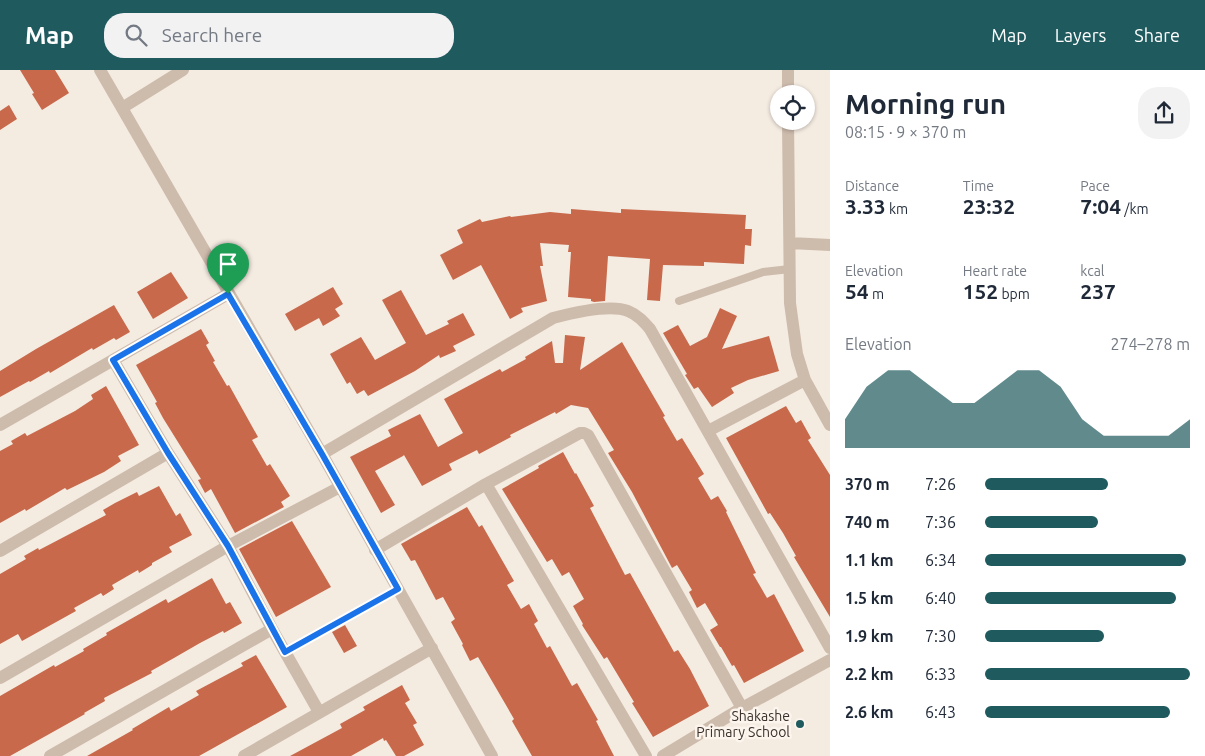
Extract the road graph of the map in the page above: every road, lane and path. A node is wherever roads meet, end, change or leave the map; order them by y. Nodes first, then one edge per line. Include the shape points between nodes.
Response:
1 (100, 70) edge
2 (183, 70) edge
3 (788, 70) edge
4 (788, 85) edge
5 (122, 108) junction
6 (788, 130) edge
7 (790, 243) junction
8 (830, 244) edge
9 (790, 270) junction
10 (228, 294) junction
11 (679, 300) dead end
12 (113, 360) junction
13 (805, 380) junction
14 (0, 424) edge
15 (830, 425) edge
16 (708, 431) junction
17 (168, 453) junction
18 (322, 454) junction
19 (486, 484) junction
20 (340, 487) junction
21 (228, 546) junction
22 (375, 550) junction
23 (0, 551) edge
24 (398, 589) junction
25 (272, 629) junction
26 (432, 648) junction
27 (830, 648) edge
28 (285, 652) junction
29 (830, 660) edge
30 (0, 678) edge
31 (742, 708) junction
32 (319, 712) junction
33 (489, 755) edge
34 (50, 756) edge
35 (244, 756) edge
36 (646, 756) edge
37 (663, 756) edge

1 - 5 street
2 - 5 street
3 - 4 street
5 - 10 street
6 - 7 street
7 - 8 street
7 - 9 street
9 - 11 lane via 763,272
9 - 13 street via 790,303 797,354
10 - 12 street
10 - 18 street
12 - 14 street
12 - 17 street
13 - 15 street
13 - 16 street
16 - 18 street via 642,319 621,309 577,311 553,318
16 - 27 street
17 - 21 street
17 - 23 street
18 - 20 street
19 - 22 street
19 - 31 street via 580,433 588,435
19 - 36 street
20 - 21 street
20 - 22 street
21 - 25 street
21 - 30 street
22 - 24 street
24 - 26 street
24 - 28 lane
25 - 28 street
25 - 34 street
26 - 32 street
26 - 33 street
28 - 32 street
29 - 31 street
31 - 37 street
32 - 35 street

